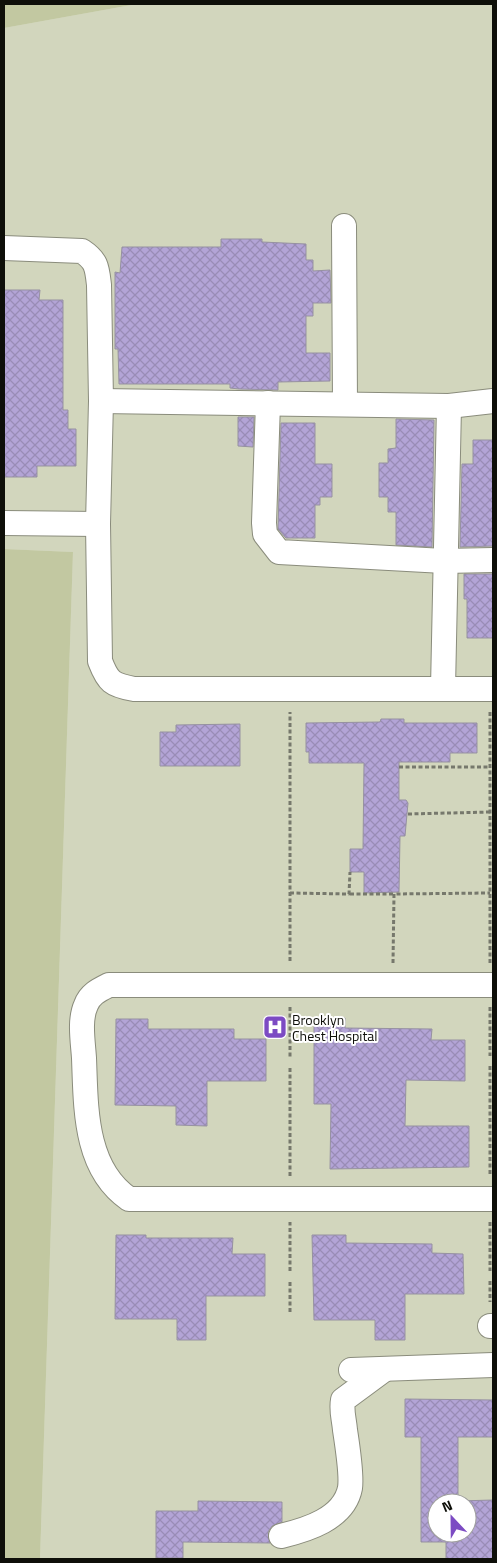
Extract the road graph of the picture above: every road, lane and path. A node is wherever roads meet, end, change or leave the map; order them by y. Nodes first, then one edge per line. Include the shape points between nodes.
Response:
1 (344, 226) dead end
2 (4, 248) edge
3 (101, 401) junction
4 (493, 401) edge
5 (268, 403) junction
6 (345, 404) junction
7 (450, 406) junction
8 (4, 523) edge
9 (98, 524) junction
10 (493, 560) edge
11 (444, 561) junction
12 (443, 688) junction
13 (491, 688) edge
14 (290, 689) junction
15 (399, 767) dead end
16 (490, 767) junction
17 (490, 812) junction
18 (408, 814) dead end
19 (350, 872) dead end
20 (290, 893) junction
21 (490, 893) junction
22 (349, 894) junction
23 (394, 894) junction
24 (290, 985) junction
25 (393, 985) junction
26 (492, 985) edge
27 (490, 1056) dead end
28 (290, 1057) dead end
29 (290, 1066) dead end
30 (490, 1066) dead end
31 (290, 1199) junction
32 (492, 1199) edge
33 (290, 1271) dead end
34 (490, 1272) dead end
35 (290, 1282) dead end
36 (290, 1314) dead end
37 (493, 1365) edge
38 (385, 1369) junction
39 (351, 1370) dead end
40 (281, 1536) dead end

1 - 6 lane
2 - 3 lane via 82,251 93,259 100,285
3 - 5 lane
3 - 9 lane
4 - 7 lane
5 - 6 lane
5 - 11 lane via 264,523 265,534 279,552
6 - 7 lane
7 - 11 lane
8 - 9 lane
9 - 14 lane via 100,661 106,678 119,686 134,689
10 - 11 lane
11 - 12 lane
12 - 13 lane
12 - 14 lane
13 - 16 path
14 - 20 path
15 - 16 path
16 - 17 path
17 - 18 path
17 - 21 path
19 - 22 path
20 - 22 path
20 - 24 path
21 - 23 path
21 - 26 path
22 - 23 path
23 - 25 path
24 - 25 lane
24 - 28 path
24 - 31 lane via 108,985 95,992 86,1005 83,1026 88,1133 105,1175 115,1189 129,1199
25 - 26 lane
26 - 27 path
29 - 31 path
30 - 32 path
31 - 32 lane
31 - 33 path
32 - 34 path
35 - 36 path
37 - 38 lane
38 - 39 lane
38 - 40 lane via 343,1400 341,1414 350,1488 342,1503 328,1518 308,1529

